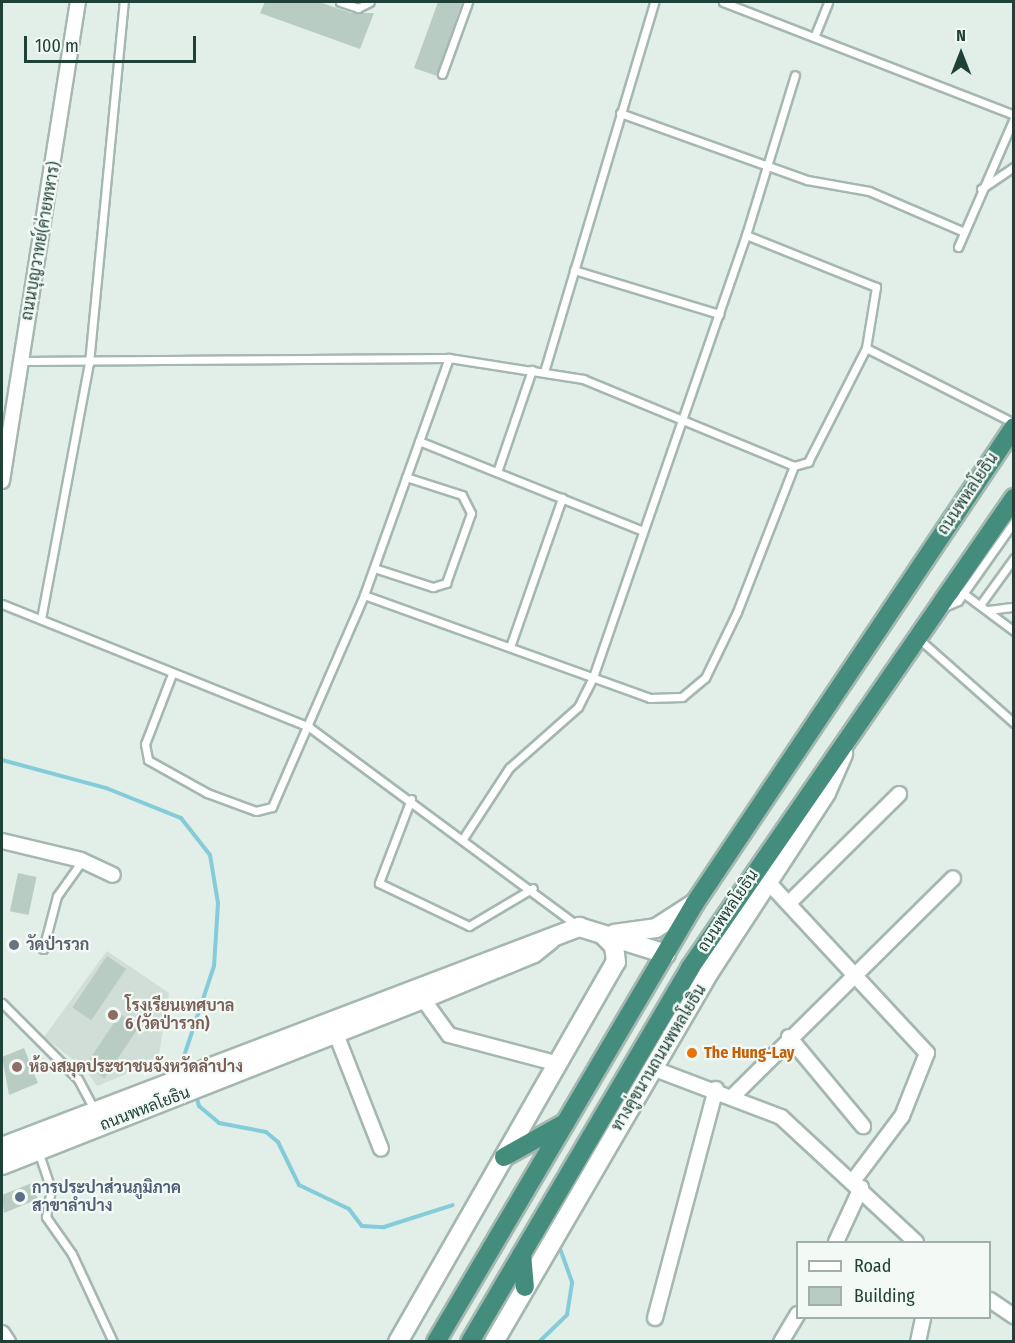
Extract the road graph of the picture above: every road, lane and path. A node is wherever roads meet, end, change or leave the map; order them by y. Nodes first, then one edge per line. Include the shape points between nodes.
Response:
1 (78, 2) edge
2 (124, 2) edge
3 (340, 2) edge
4 (370, 2) edge
5 (468, 2) edge
6 (654, 2) edge
7 (723, 2) edge
8 (828, 2) edge
9 (737, 4) edge
10 (814, 35) junction
11 (442, 74) dead end
12 (795, 75) dead end
13 (620, 112) junction
14 (1014, 117) edge
15 (766, 167) junction
16 (1014, 167) edge
17 (981, 189) junction
18 (964, 232) junction
19 (746, 235) junction
20 (958, 247) dead end
21 (574, 270) junction
22 (719, 314) junction
23 (866, 348) junction
24 (449, 358) junction
25 (19, 361) junction
26 (89, 363) junction
27 (532, 370) junction
28 (544, 372) junction
29 (684, 416) junction
30 (1014, 425) edge
31 (419, 441) junction
32 (794, 466) junction
33 (497, 472) junction
34 (406, 477) junction
35 (2, 481) edge
36 (562, 498) junction
37 (1014, 498) edge
38 (1014, 522) edge
39 (640, 530) junction
40 (1014, 558) edge
41 (374, 567) junction
42 (963, 593) junction
43 (364, 594) junction
44 (2, 604) edge
45 (980, 605) junction
46 (1014, 607) edge
47 (988, 610) junction
48 (934, 612) junction
49 (41, 619) junction
50 (1014, 632) edge
51 (916, 636) junction
52 (511, 644) junction
53 (172, 674) junction
54 (593, 677) junction
55 (861, 714) junction
56 (1014, 723) edge
57 (309, 727) junction
58 (899, 794) dead end
59 (411, 798) junction
60 (464, 837) junction
61 (2, 841) edge
62 (82, 861) junction
63 (113, 875) dead end
64 (953, 878) dead end
65 (769, 883) junction
66 (533, 888) junction
67 (695, 903) junction
68 (789, 903) junction
69 (579, 927) junction
70 (603, 935) junction
71 (553, 938) junction
72 (43, 949) dead end
73 (666, 954) junction
74 (690, 968) junction
75 (855, 973) junction
76 (423, 999) junction
77 (2, 1003) edge
78 (336, 1034) junction
79 (789, 1037) junction
80 (559, 1064) junction
81 (652, 1068) junction
82 (192, 1081) junction
83 (716, 1089) junction
84 (734, 1095) junction
85 (95, 1110) junction
86 (567, 1122) junction
87 (863, 1126) dead end
88 (2, 1147) edge
89 (381, 1149) dead end
90 (38, 1151) junction
91 (504, 1157) junction
92 (2, 1165) edge
93 (857, 1185) junction
94 (836, 1241) edge
95 (915, 1241) edge
96 (522, 1254) junction
97 (525, 1287) junction
98 (991, 1301) edge
99 (1014, 1316) edge
100 (796, 1317) edge
101 (654, 1318) dead end
102 (922, 1319) edge
103 (2, 1333) edge
104 (8, 1341) edge
105 (113, 1341) edge
106 (398, 1341) edge
107 (436, 1341) edge
108 (470, 1341) edge
109 (494, 1341) edge
110 (781, 1341) edge
111 (918, 1341) edge

1 - 25 street, ถนนบุญวาทย์(ค่ายทหาร)
2 - 26 lane
3 - 4 lane via 358,8
5 - 11 lane
6 - 13 lane
7 - 9 lane
8 - 10 lane
9 - 10 lane
10 - 14 lane
12 - 15 lane
13 - 15 lane
13 - 21 lane
14 - 17 lane
15 - 18 lane via 869,191
15 - 19 lane
16 - 17 lane
17 - 18 lane
18 - 20 lane
19 - 22 lane
19 - 23 lane via 876,287
21 - 22 lane
21 - 28 lane
22 - 29 lane
23 - 30 lane
23 - 32 lane via 812,455
24 - 26 lane via 380,355
24 - 27 lane
24 - 31 lane
25 - 26 lane
25 - 35 street, ถนนบุญวาทย์(ค่ายทหาร)
26 - 49 lane
27 - 28 lane
27 - 33 lane
28 - 29 lane via 583,379
29 - 32 lane
29 - 39 lane
30 - 67 highway, ถนนพหลโยธิน
31 - 33 lane
31 - 34 lane
32 - 54 lane via 737,612 693,691 669,701
33 - 36 lane
34 - 41 lane
34 - 41 lane via 462,495 471,513 446,583 434,587
36 - 39 lane
36 - 52 lane
37 - 48 highway, ถนนพหลโยธิน
38 - 42 lane
39 - 54 lane
40 - 45 lane
41 - 43 lane
42 - 45 lane
42 - 48 lane
43 - 52 lane
43 - 57 lane
44 - 49 lane
45 - 47 lane
46 - 47 lane
47 - 50 lane
48 - 51 highway, ถนนพหลโยธิน
49 - 53 lane
51 - 55 highway, ถนนพหลโยธิน
51 - 56 lane
52 - 54 lane
53 - 57 lane
53 - 57 lane via 145,753 170,776 207,793 256,811 272,807
54 - 60 lane via 578,707 509,768
55 - 65 main road, ทางคู่ขนานถนนพหลโยธิน via 826,793
55 - 74 highway, ถนนพหลโยธิน
57 - 59 lane
58 - 68 street
59 - 60 lane
59 - 66 lane via 379,883 469,926
60 - 66 lane
61 - 62 street
62 - 63 street
62 - 72 lane via 55,901
64 - 75 street
65 - 68 street
65 - 81 main road, ทางคู่ขนานถนนพหลโยธิน
66 - 69 lane
67 - 70 main road via 647,931
67 - 73 highway, ถนนพหลโยธิน
68 - 75 street
69 - 70 main road
69 - 71 main road, ถนนพหลโยธิน
70 - 73 main road
70 - 80 main road via 614,946 616,962
71 - 76 main road, ถนนพหลโยธิน via 534,954
71 - 82 main road, ถนนพหลโยธิน via 528,942
73 - 74 highway
73 - 86 highway, ถนนพหลโยธิน
74 - 96 highway, ถนนพหลโยธิน
75 - 79 street
75 - 93 street via 927,1053 902,1116
76 - 78 main road, ถนนพหลโยธิน
76 - 80 street via 449,1035
77 - 85 lane via 78,1079
78 - 82 main road, ถนนพหลโยธิน
78 - 89 street
79 - 84 street
79 - 87 street
80 - 91 main road
81 - 83 street
81 - 97 main road, ทางคู่ขนานถนนพหลโยธิน
82 - 85 main road, ถนนพหลโยธิน
82 - 90 main road, ถนนพหลโยธิน
83 - 84 street
83 - 101 street
84 - 93 street via 781,1117
85 - 88 main road, ถนนพหลโยธิน
86 - 91 highway
86 - 107 highway, ถนนพหลโยธิน
90 - 92 main road, ถนนพหลโยธิน
90 - 105 lane via 51,1189 46,1217 70,1250
91 - 106 main road
93 - 94 street
93 - 95 street
96 - 97 highway
96 - 108 highway, ถนนพหลโยธิน
97 - 109 main road, ทางคู่ขนานถนนพหลโยธิน
98 - 99 street
100 - 110 street
102 - 111 street
103 - 104 street

